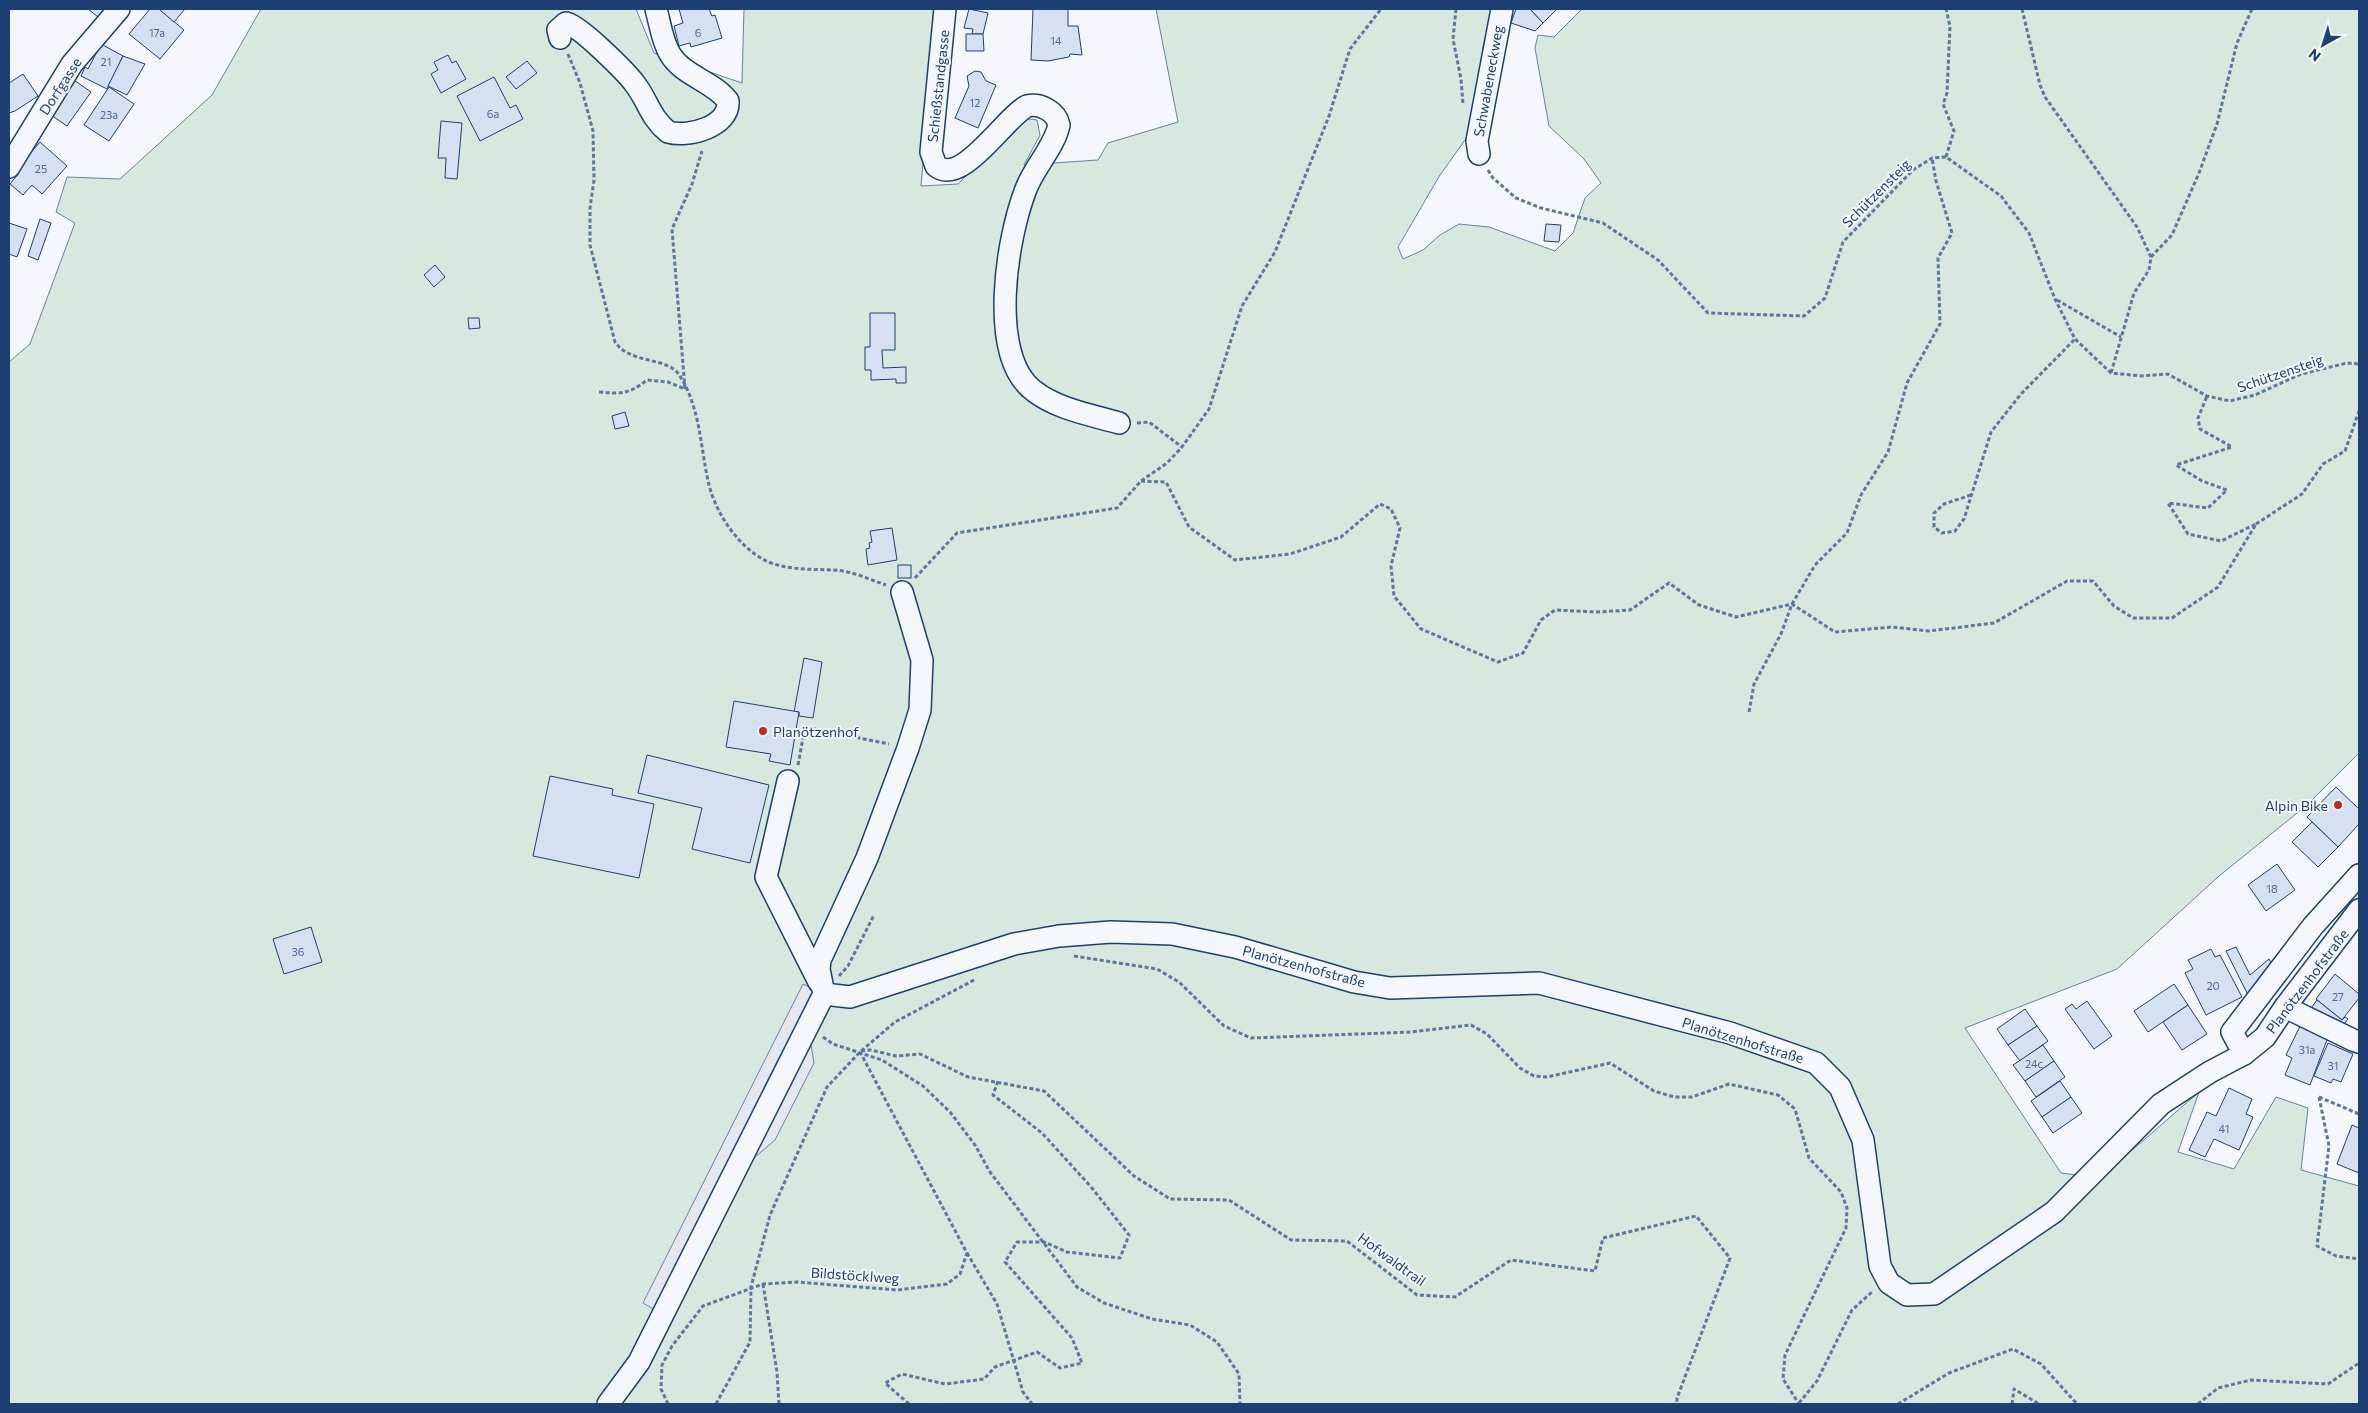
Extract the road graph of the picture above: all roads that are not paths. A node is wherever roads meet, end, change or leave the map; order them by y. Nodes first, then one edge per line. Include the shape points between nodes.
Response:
1 (119, 9) edge
2 (656, 9) edge
3 (945, 9) edge
4 (1502, 9) edge
5 (560, 38) road end
6 (1479, 154) road end
7 (9, 167) edge
8 (1119, 423) road end
9 (902, 592) road end
10 (788, 781) road end
11 (2359, 875) edge
12 (2359, 910) edge
13 (824, 994) junction
14 (2285, 1007) junction
15 (2359, 1042) edge
16 (2244, 1054) junction
17 (608, 1404) edge

1 - 7 street, Dorfgasse via 72,64
2 - 5 street via 669,54 728,101 721,120 710,126 668,132 652,116 635,83 581,30 570,23 562,24 558,30
3 - 8 street, Schießstandgasse via 931,152 936,166 950,171 964,166 1028,106 1044,108 1055,116 1059,125 1027,186 1011,242 1006,281 1006,328 1017,373 1034,392 1052,403
4 - 6 street, Schwabeneckweg via 1477,140
9 - 13 street via 922,660 920,710 867,858 820,960
10 - 13 street via 766,877
11 - 16 street via 2313,926 2232,1032
12 - 14 street, Planötzenhofstraße
13 - 16 street, Planötzenhofstraße via 850,997 1014,944 1059,936 1111,932 1172,934 1235,947 1354,982 1390,988 1539,983 1730,1033 1816,1063 1840,1086 1863,1140 1880,1266 1889,1283 1908,1295 1934,1294 2054,1212 2161,1104
13 - 17 street via 639,1362
14 - 15 street
14 - 16 street, Planötzenhofstraße via 2265,1037

